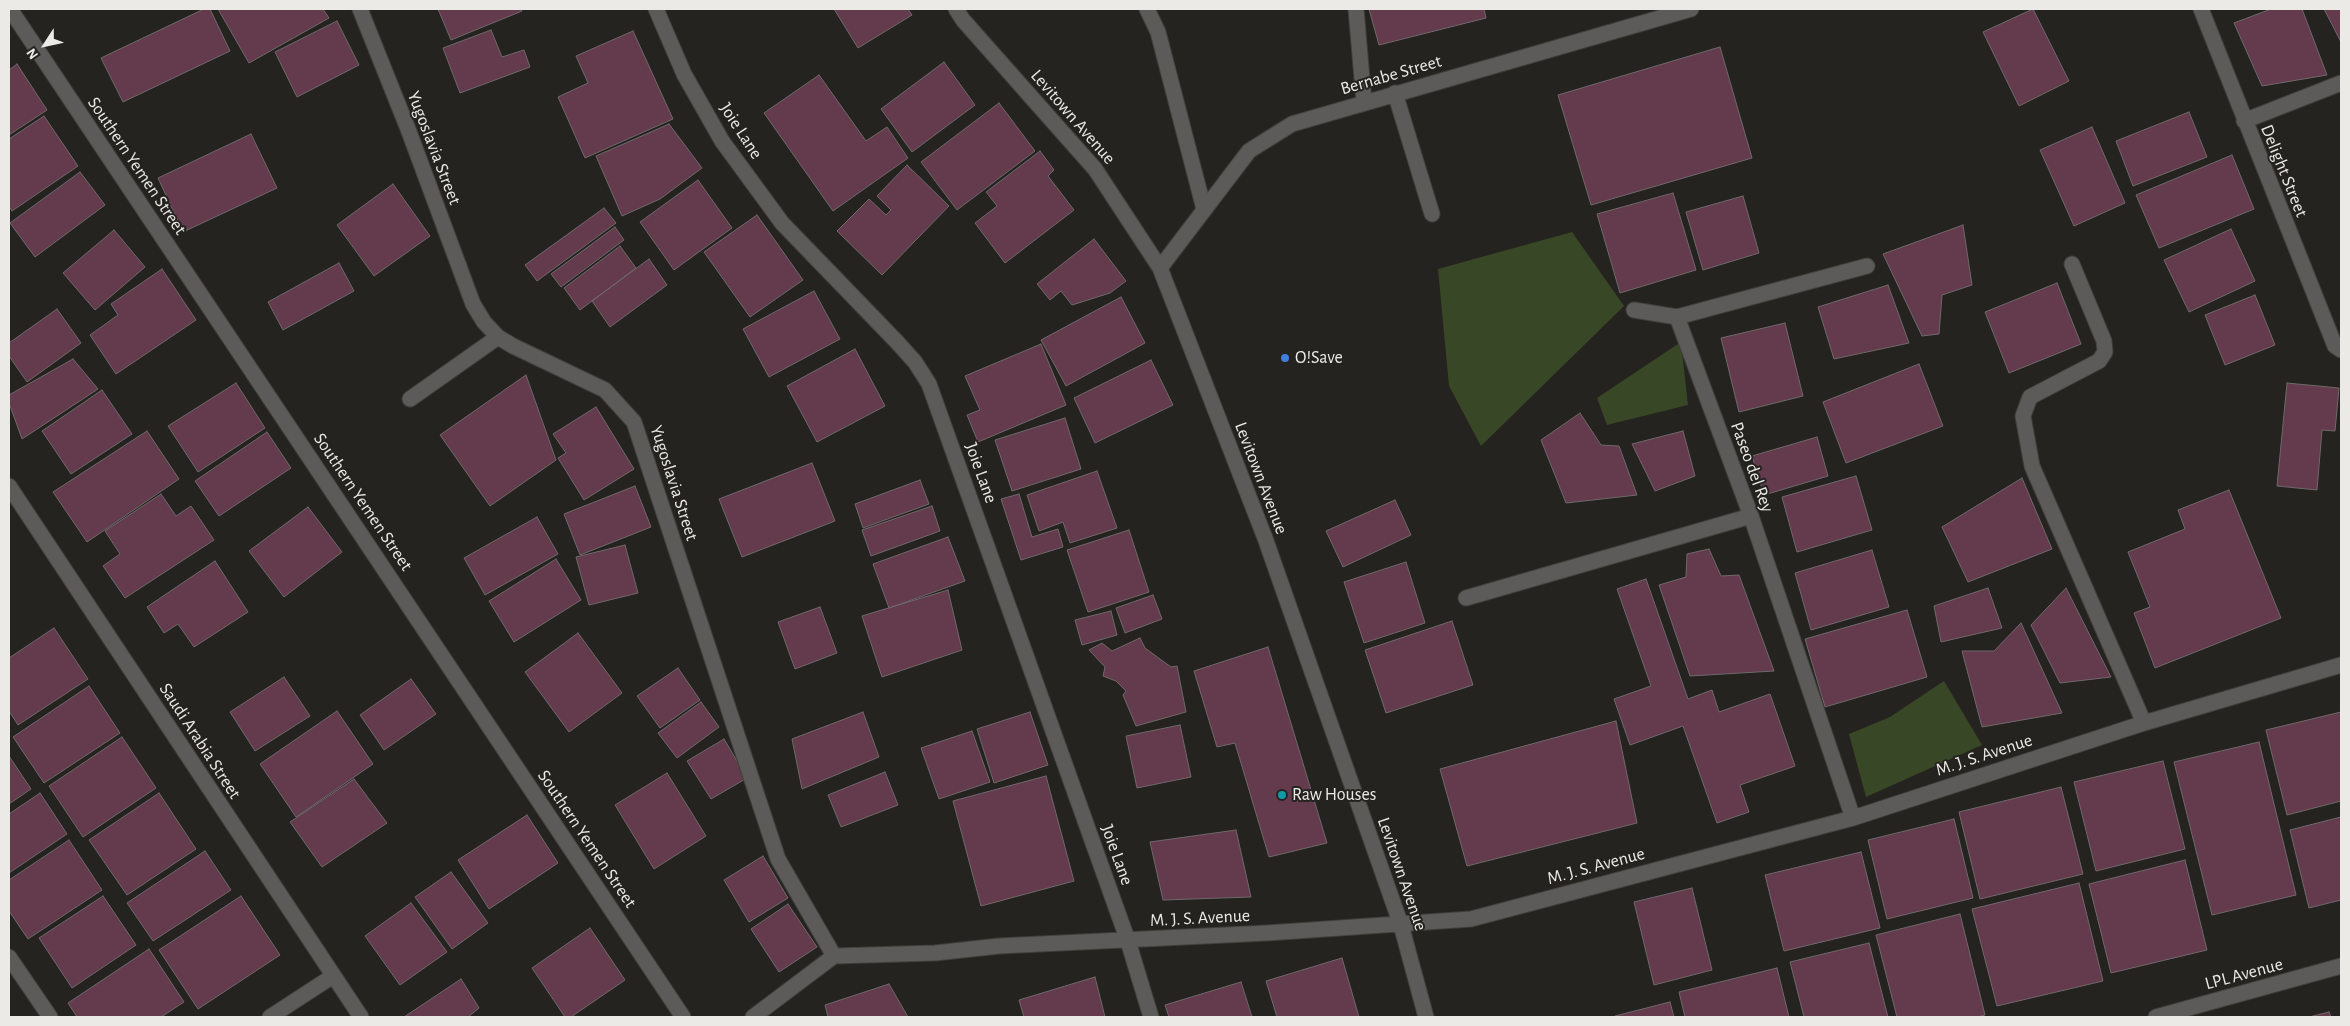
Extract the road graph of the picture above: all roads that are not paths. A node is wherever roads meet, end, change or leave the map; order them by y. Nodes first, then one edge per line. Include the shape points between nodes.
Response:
1 (10, 9) edge
2 (360, 9) edge
3 (656, 9) edge
4 (956, 9) edge
5 (1147, 9) edge
6 (1356, 9) edge
7 (1691, 9) edge
8 (2200, 9) edge
9 (2341, 83) edge
10 (1395, 93) junction
11 (1364, 102) junction
12 (2244, 121) junction
13 (1204, 208) junction
14 (1432, 214) dead end
15 (2072, 264) dead end
16 (1867, 266) dead end
17 (1160, 268) junction
18 (1634, 310) dead end
19 (1677, 317) junction
20 (498, 337) junction
21 (2338, 348) edge
22 (410, 399) dead end
23 (9, 486) edge
24 (1750, 516) junction
25 (1466, 598) dead end
26 (2341, 666) edge
27 (2144, 724) junction
28 (1853, 818) junction
29 (1401, 925) junction
30 (1128, 941) junction
31 (834, 956) junction
32 (9, 957) edge
33 (2341, 966) edge
34 (333, 976) junction
35 (50, 1017) edge
36 (270, 1017) edge
37 (361, 1017) edge
38 (683, 1017) edge
39 (753, 1017) edge
40 (1151, 1017) edge
41 (1426, 1017) edge
42 (2156, 1017) edge

1 - 38 street, Southern Yemen Street
2 - 20 street, Yugoslavia Street via 473,304
3 - 30 street, Joie Lane via 684,74 722,141 782,223 897,342 929,384
4 - 17 street, Levitown Avenue via 1095,169
5 - 13 street via 1158,32
6 - 11 street
7 - 10 street, Bernabe Street
8 - 12 street, Delight Street
9 - 12 street
10 - 11 street, Bernabe Street
10 - 14 street
11 - 13 street, Bernabe Street via 1292,124 1249,151
12 - 21 street, Delight Street
13 - 17 street, Bernabe Street
15 - 27 street via 2104,341 2105,352 2099,361 2030,397 2023,416 2032,466
16 - 19 street
17 - 29 street, Levitown Avenue via 1265,538
18 - 19 street
19 - 24 street, Paseo del Rey
20 - 22 street
20 - 31 street, Yugoslavia Street via 605,390 634,422 778,859
23 - 34 street, Saudi Arabia Street
24 - 25 street
24 - 28 street, Paseo del Rey
26 - 27 street, M. J. S. Avenue
27 - 28 street, M. J. S. Avenue
28 - 29 street, M. J. S. Avenue via 1471,919
29 - 30 street, M. J. S. Avenue
29 - 41 street, Levitown Avenue
30 - 31 street, M. J. S. Avenue
30 - 40 street, Joie Lane
31 - 39 street
32 - 35 street
33 - 42 street, LPL Avenue
34 - 36 street
34 - 37 street, Saudi Arabia Street

